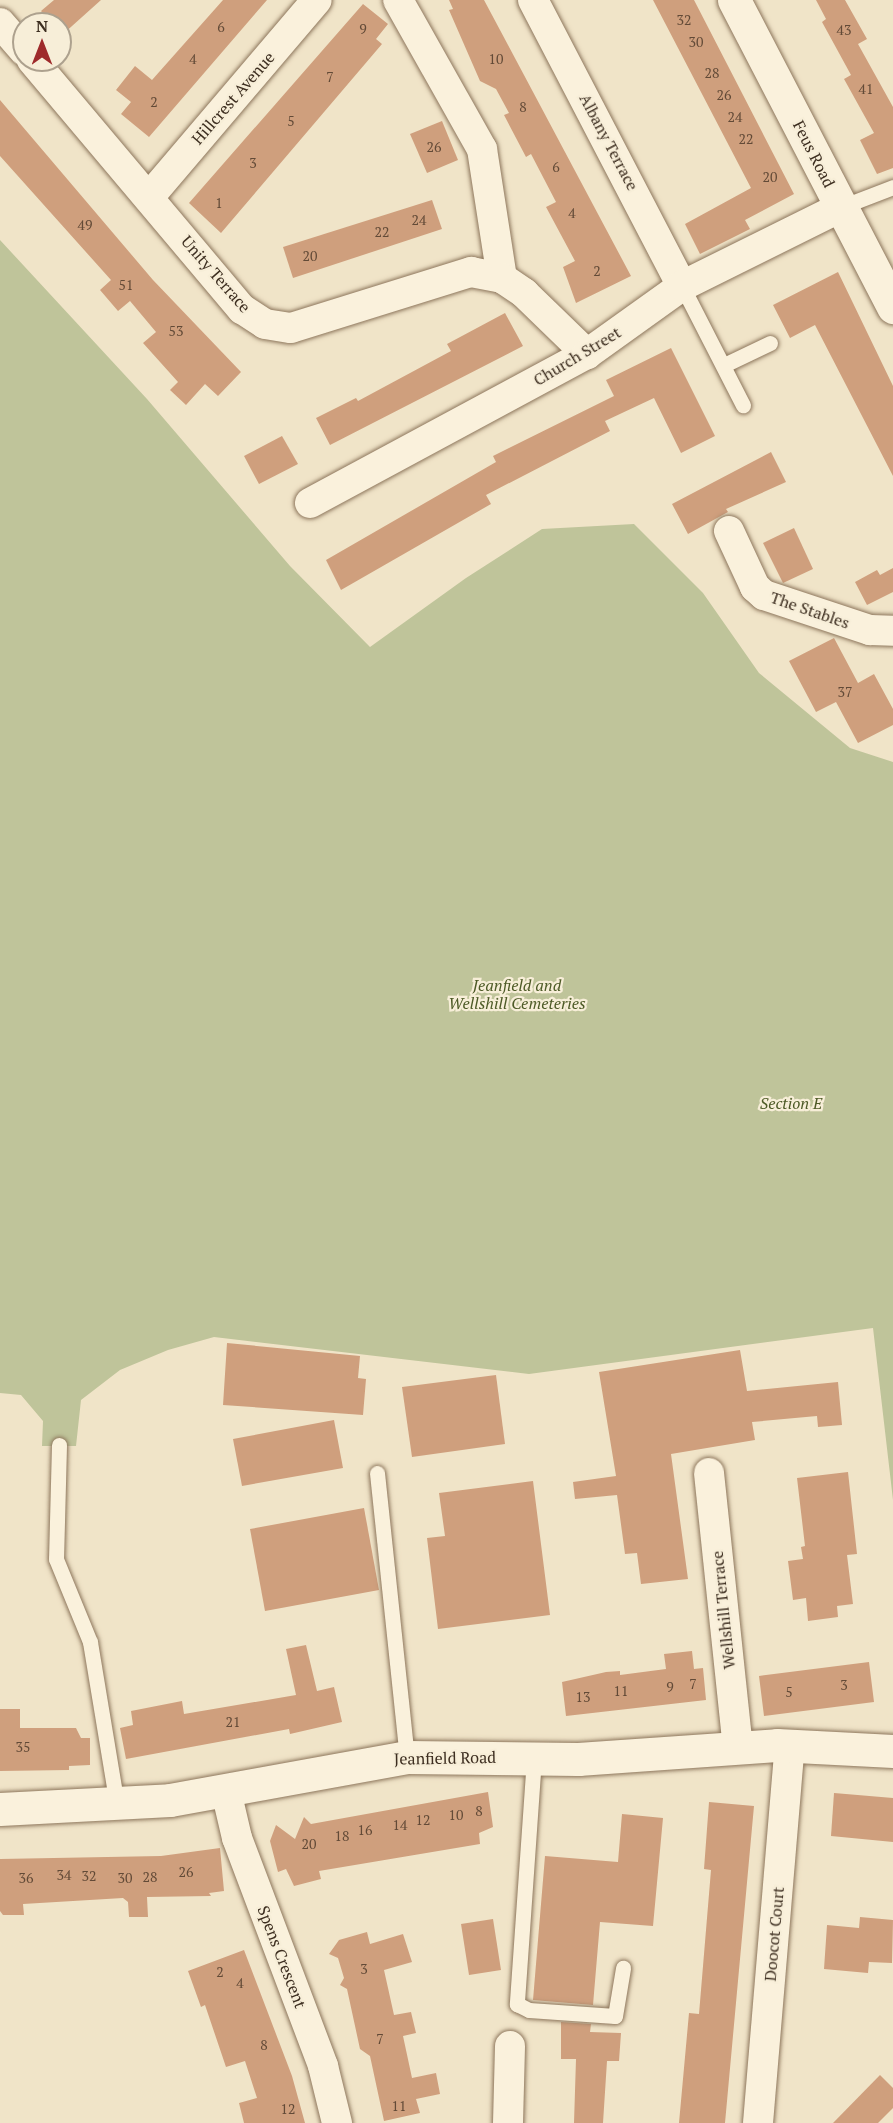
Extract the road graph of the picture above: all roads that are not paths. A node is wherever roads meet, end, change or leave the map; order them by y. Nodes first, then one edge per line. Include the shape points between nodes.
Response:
1 (317, 0) edge
2 (398, 0) edge
3 (533, 0) edge
4 (734, 0) edge
5 (0, 23) edge
6 (12, 37) edge
7 (42, 72) edge
8 (893, 187) edge
9 (150, 196) junction
10 (841, 207) junction
11 (502, 278) junction
12 (682, 286) junction
13 (893, 307) edge
14 (770, 342) dead end
15 (587, 354) junction
16 (724, 365) junction
17 (743, 405) dead end
18 (310, 503) dead end
19 (729, 531) dead end
20 (893, 631) edge
21 (59, 1445) dead end
22 (377, 1473) dead end
23 (708, 1473) dead end
24 (790, 1745) junction
25 (738, 1747) junction
26 (893, 1751) edge
27 (407, 1757) junction
28 (534, 1758) junction
29 (226, 1791) junction
30 (117, 1805) junction
31 (0, 1809) edge
32 (622, 1968) dead end
33 (510, 2046) dead end
34 (337, 2123) edge
35 (508, 2123) edge
36 (758, 2123) edge

1 - 9 street, Hillcrest Avenue
2 - 11 street via 482,149
3 - 12 street, Albany Terrace
4 - 10 street, Feus Road
5 - 6 street
7 - 9 street, Unity Terrace
8 - 10 lane
9 - 11 street, Unity Terrace via 242,309 265,324 291,328 471,272
10 - 12 street, Church Street
10 - 13 street, Feus Road
11 - 15 street, Unity Terrace via 524,293
12 - 15 street, Church Street
12 - 16 lane
14 - 16 lane
15 - 18 street, Church Street
16 - 17 lane
19 - 20 street, The Stables via 755,587 764,595 870,630
21 - 30 lane via 56,1558 90,1642
22 - 27 lane
23 - 25 street, Wellshill Terrace
24 - 25 street, Jeanfield Road
24 - 26 street, Jeanfield Road
24 - 36 street, Doocot Court
25 - 28 street, Jeanfield Road via 578,1759
27 - 28 street, Jeanfield Road
27 - 29 street, Jeanfield Road
28 - 32 lane via 517,2004 529,2010 615,2016
29 - 30 street, Jeanfield Road
29 - 34 street, Spens Crescent via 237,1838 323,2067
30 - 31 street, Jeanfield Road
33 - 35 street

